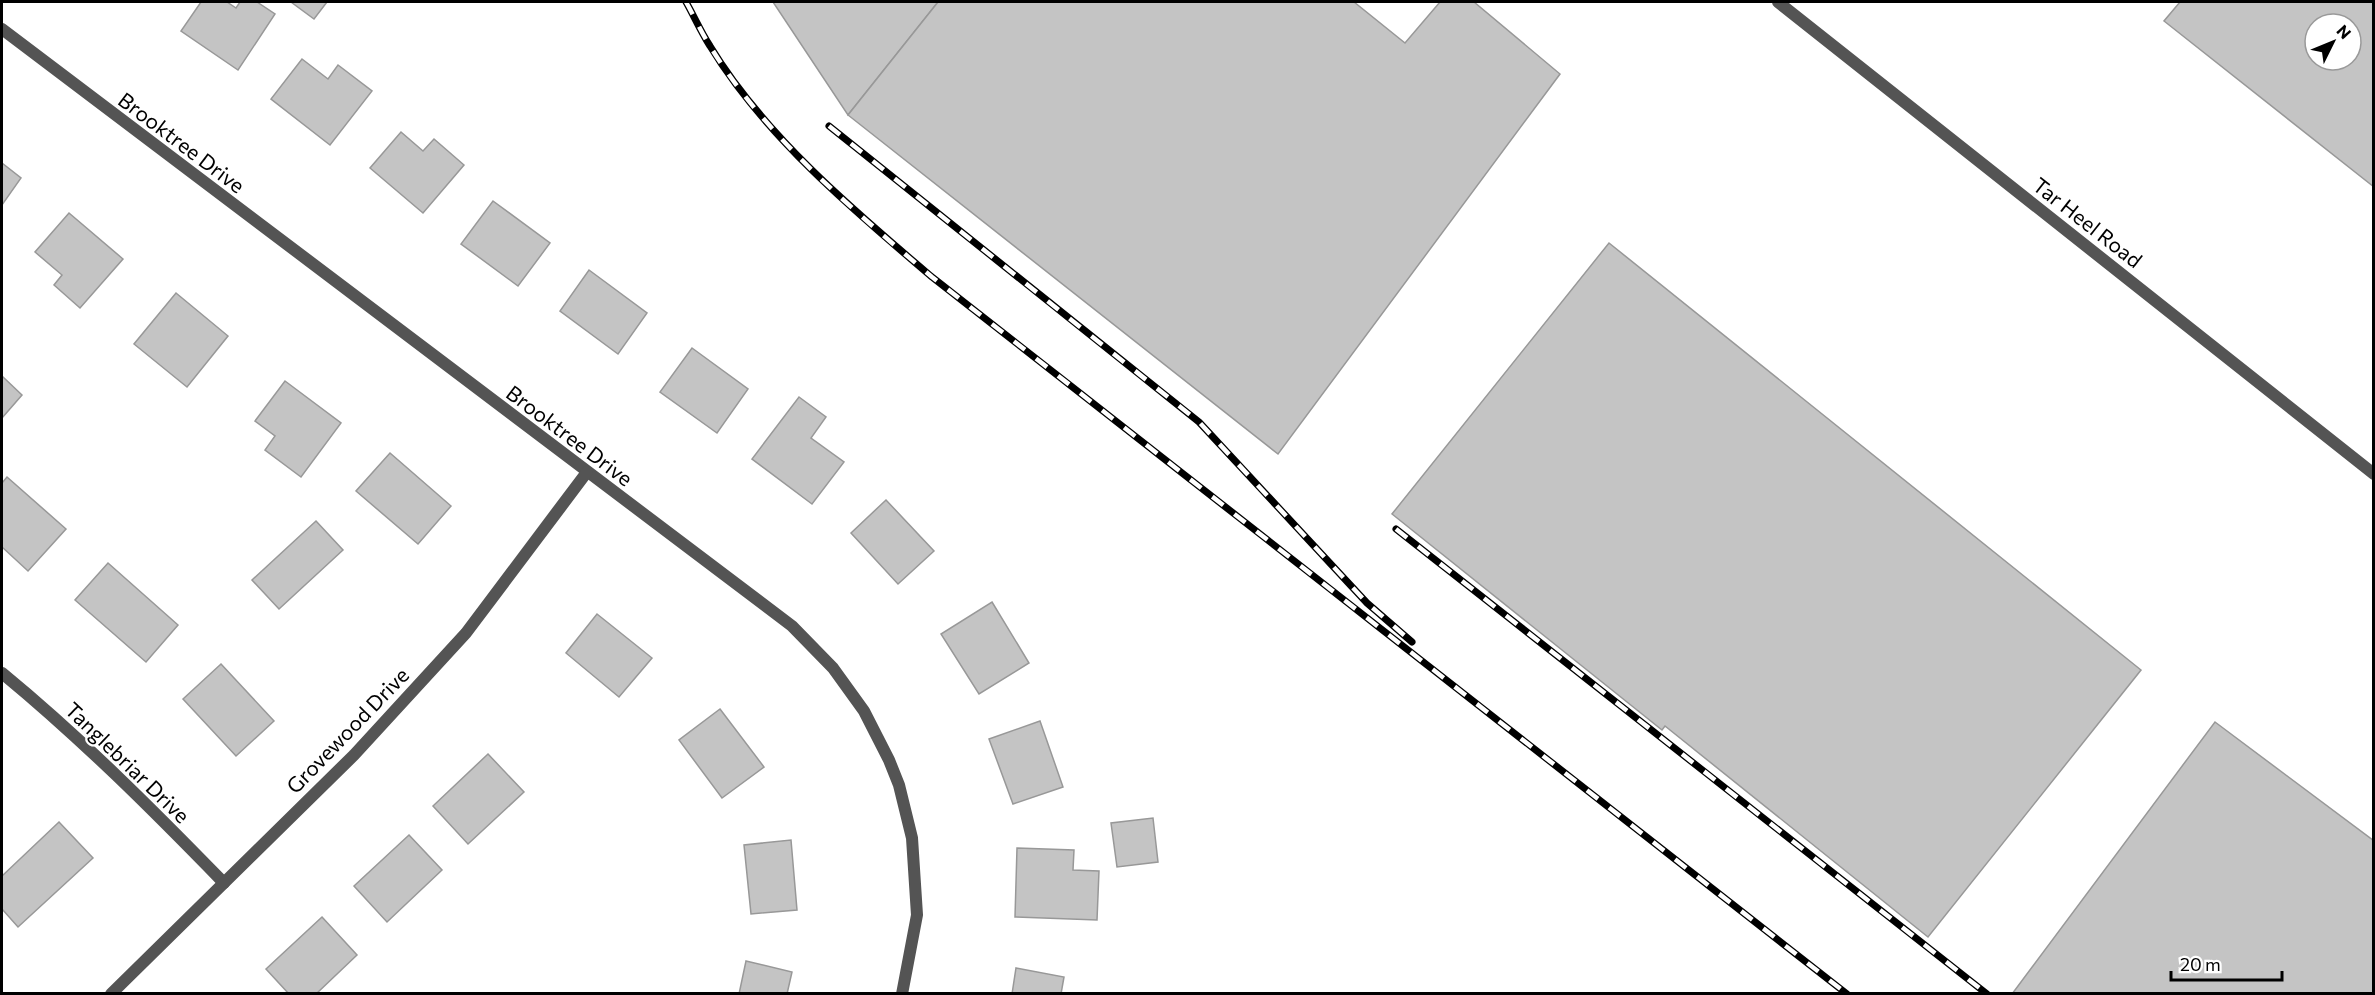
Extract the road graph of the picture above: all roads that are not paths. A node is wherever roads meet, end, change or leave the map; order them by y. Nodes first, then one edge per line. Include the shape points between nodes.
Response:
1 (1778, 2) edge
2 (2, 30) edge
3 (587, 472) junction
4 (2373, 474) edge
5 (2, 674) edge
6 (224, 883) junction
7 (111, 993) edge
8 (902, 993) edge

1 - 4 street, Tar Heel Road
2 - 3 street, Brooktree Drive
3 - 6 street, Grovewood Drive via 466,633 354,755
3 - 8 street, Brooktree Drive via 792,626 833,668 864,711 899,785 912,838 916,915
5 - 6 street, Tanglebriar Drive via 146,802
6 - 7 street, Grovewood Drive

